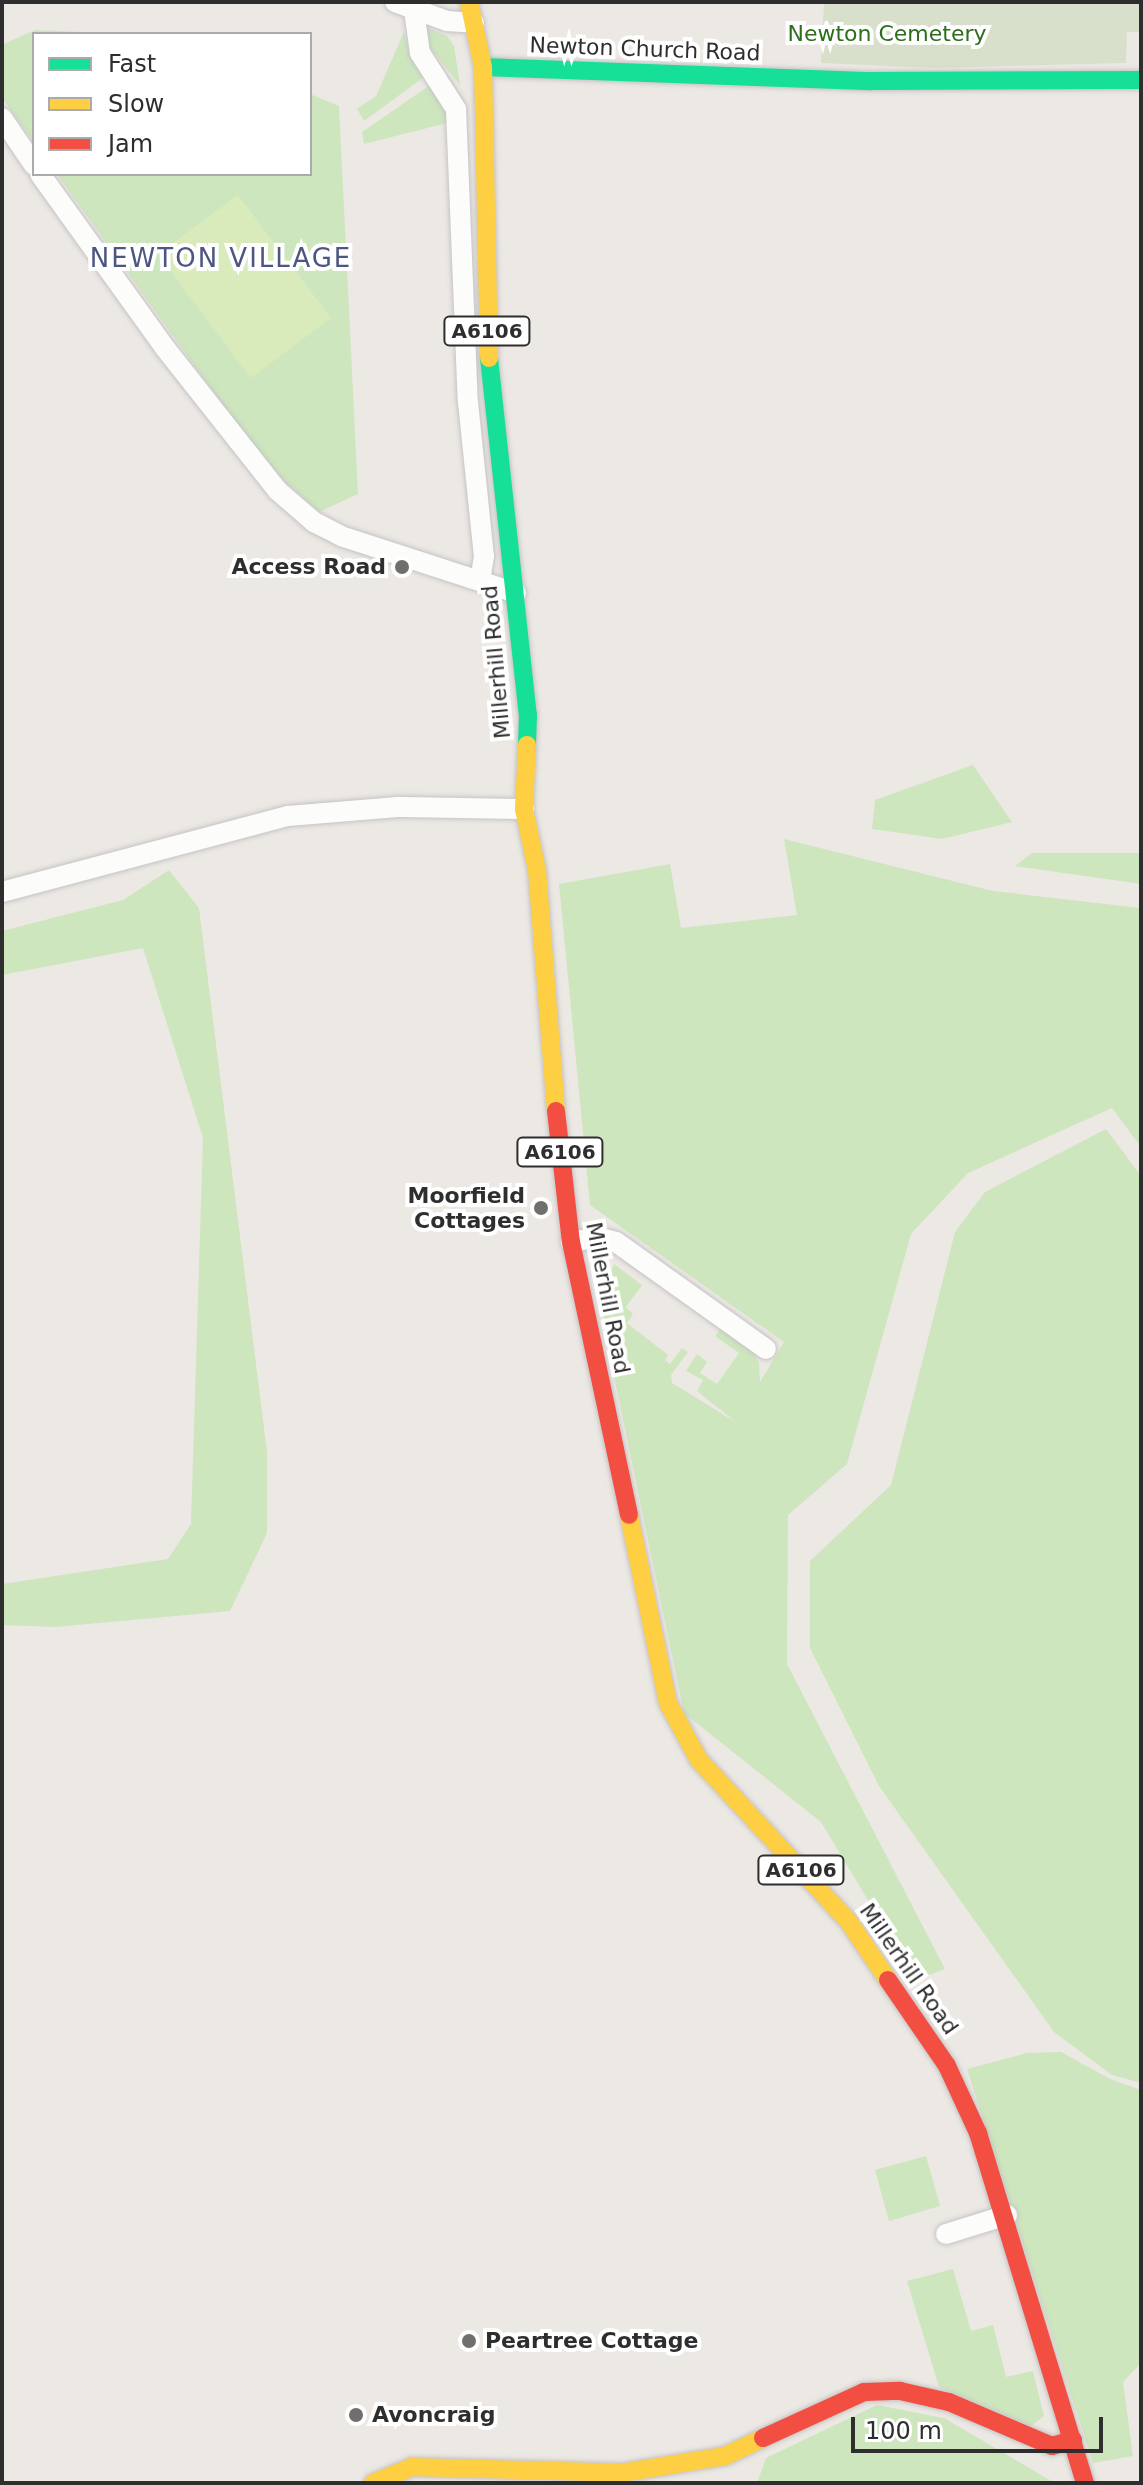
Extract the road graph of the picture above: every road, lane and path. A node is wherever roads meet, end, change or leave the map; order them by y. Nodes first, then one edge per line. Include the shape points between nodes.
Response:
1 (469, 2) edge
2 (405, 6) edge
3 (474, 23) junction
4 (483, 67) junction
5 (1141, 80) edge
6 (2, 118) edge
7 (32, 162) edge
8 (41, 176) edge
9 (480, 580) junction
10 (516, 593) junction
11 (524, 809) junction
12 (2, 892) edge
13 (571, 1242) junction
14 (766, 1349) dead end
15 (1007, 2215) junction
16 (946, 2234) dead end
17 (1073, 2440) junction
18 (373, 2483) edge
19 (1085, 2483) edge

1 - 3 main road, Millerhill Road / A6106
2 - 3 street
2 - 9 street via 420,53 456,109 468,402 484,556
3 - 4 main road, Millerhill Road / A6106
4 - 5 main road, Newton Church Road via 872,81
4 - 10 main road, Millerhill Road / A6106 via 484,296 502,504
6 - 7 street
8 - 9 street via 165,348 278,491 314,522 341,536
9 - 10 street
10 - 11 main road, Millerhill Road / A6106 via 528,715
11 - 12 street via 398,807 288,816
11 - 13 main road, Millerhill Road / A6106 via 537,870 550,1062
13 - 14 street via 598,1237 616,1242
13 - 15 main road, Millerhill Road / A6106 via 668,1703 699,1760 849,1922 926,2028 978,2133
15 - 16 street
15 - 17 main road, Millerhill Road / A6106
17 - 18 main road via 1052,2446 949,2402 900,2391 864,2392 821,2407 725,2456 679,2466 621,2473 412,2467
17 - 19 main road, Millerhill Road / A6106

